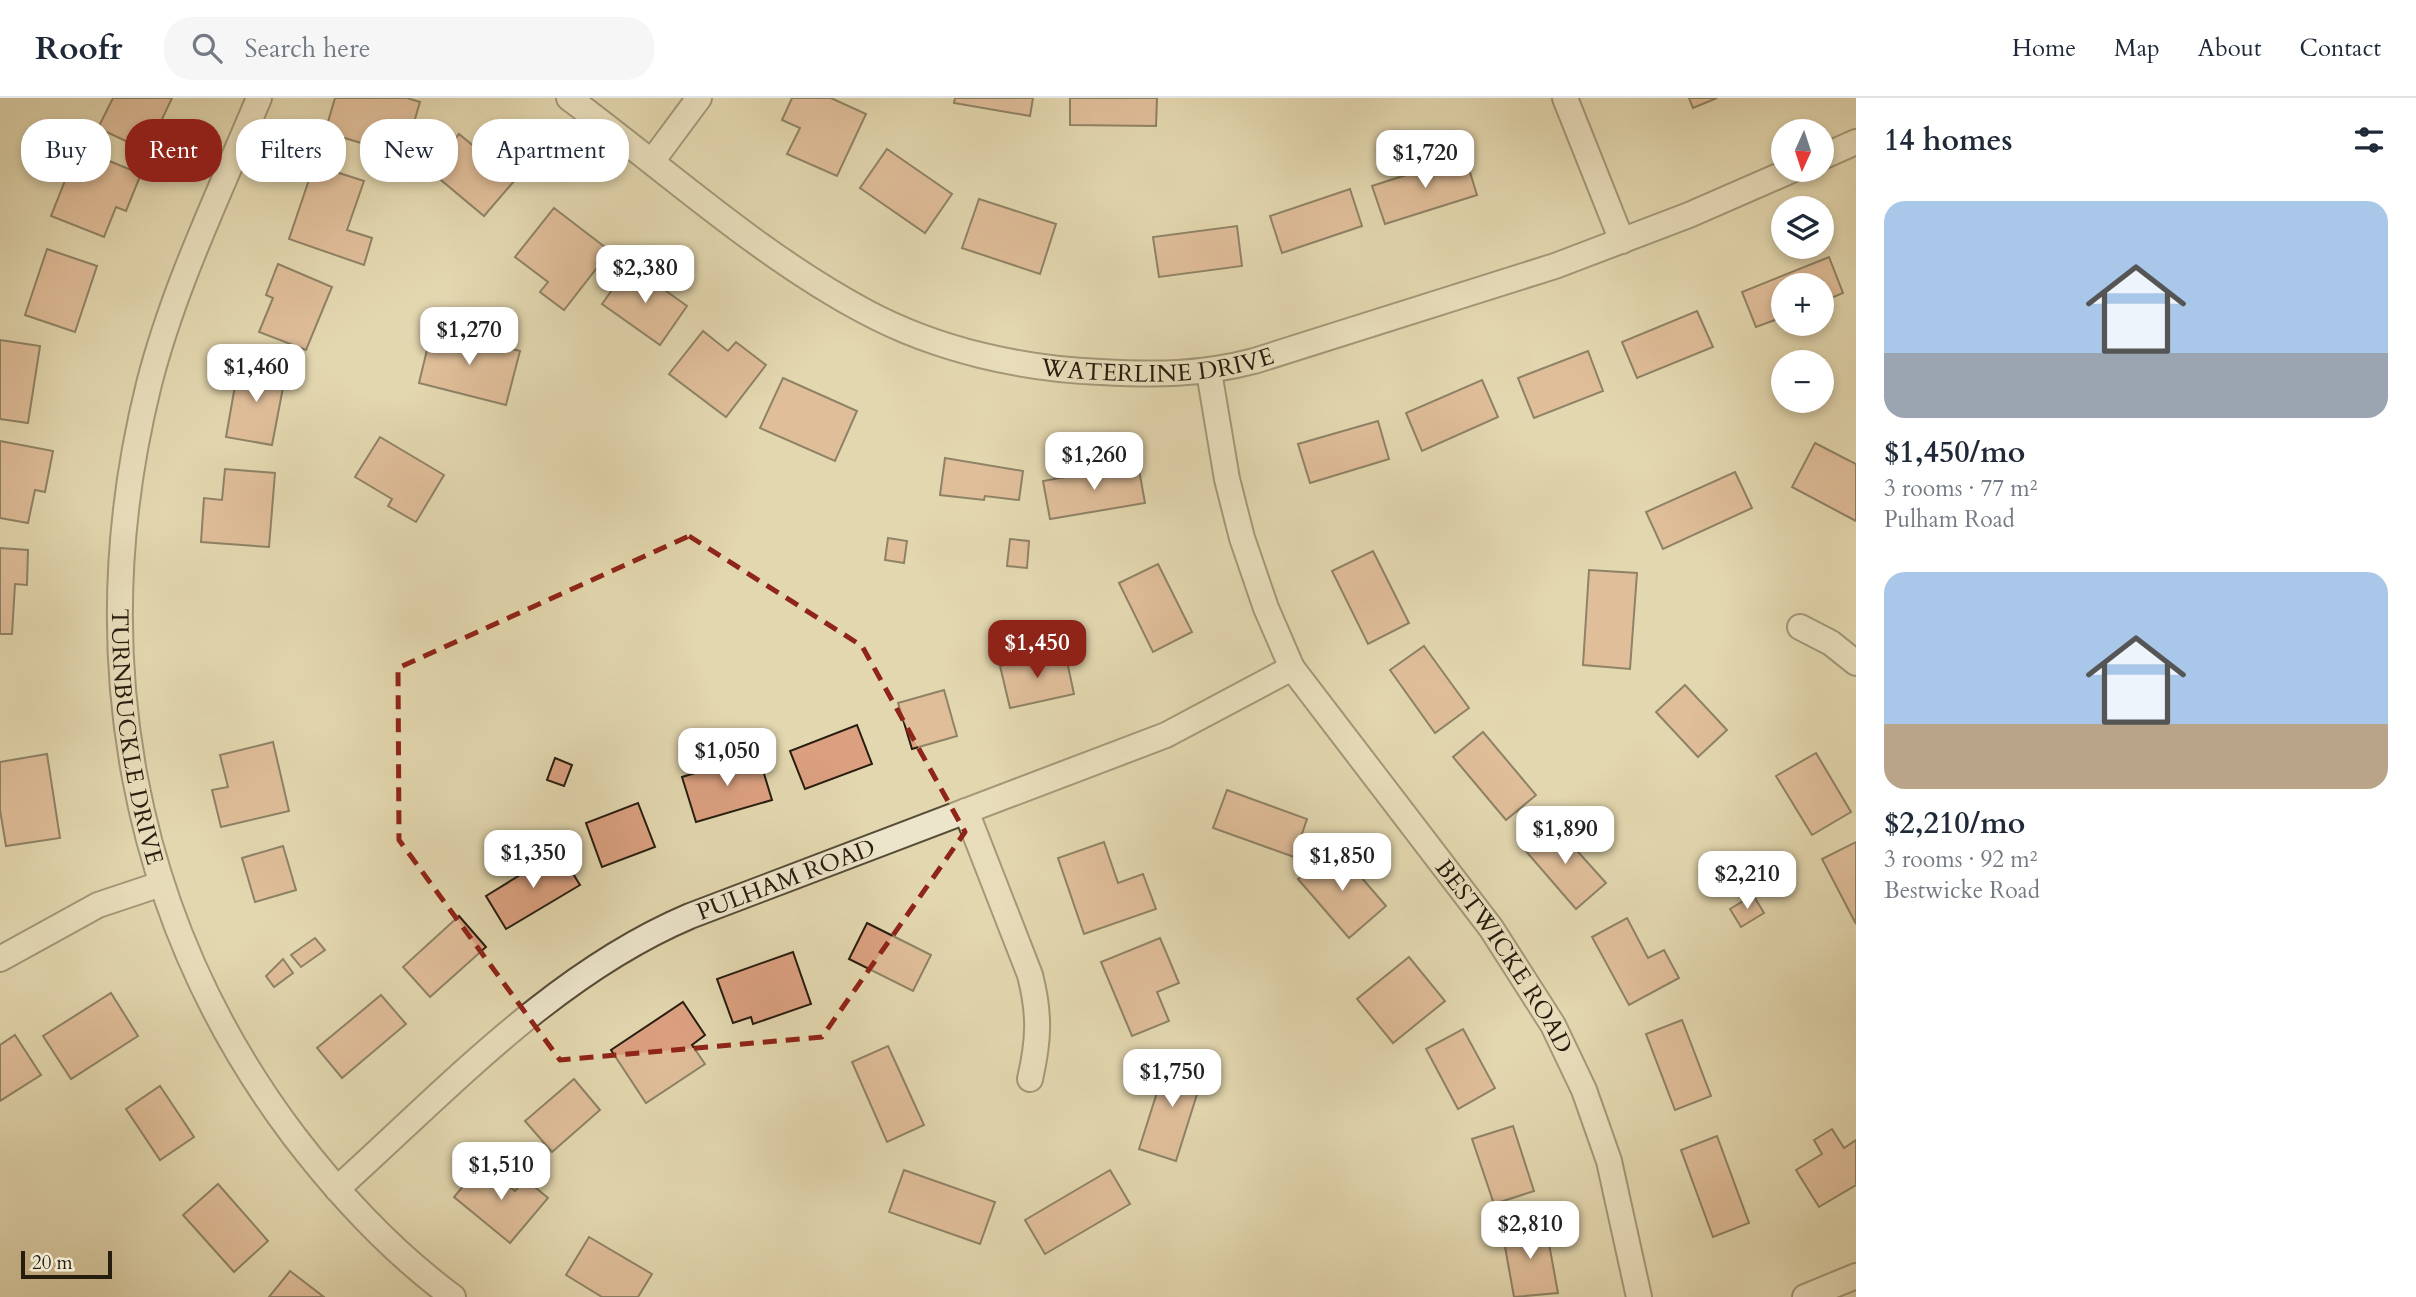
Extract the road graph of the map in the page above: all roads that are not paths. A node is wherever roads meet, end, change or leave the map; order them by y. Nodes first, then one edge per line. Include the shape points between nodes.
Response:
1 (259, 98) edge
2 (569, 98) edge
3 (699, 98) edge
4 (1565, 98) edge
5 (1856, 142) edge
6 (1834, 152) edge
7 (653, 160) junction
8 (1771, 179) edge
9 (1622, 241) junction
10 (1209, 372) junction
11 (1800, 628) dead end
12 (1856, 663) edge
13 (1292, 668) junction
14 (966, 811) junction
15 (161, 884) junction
16 (0, 959) edge
17 (1030, 1079) dead end
18 (337, 1189) junction
19 (1856, 1276) edge
20 (453, 1297) edge
21 (1639, 1297) edge
22 (1805, 1297) edge

1 - 15 street, TURNBUCKLE DRIVE via 178,293 150,383 130,479 119,584 120,677 129,750
2 - 7 street, WATERLINE DRIVE
3 - 7 street
4 - 9 street
5 - 6 street
7 - 10 street, WATERLINE DRIVE via 821,287 918,335 989,357 1057,370 1163,375
8 - 9 street, WATERLINE DRIVE
9 - 10 street, WATERLINE DRIVE
10 - 13 street, BESTWICKE ROAD via 1242,538
11 - 12 street via 1831,643
13 - 14 street, PULHAM ROAD via 1166,735
13 - 21 street, BESTWICKE ROAD via 1491,928 1553,1025 1584,1090 1609,1161
14 - 17 street via 1037,1003 1039,1040
14 - 18 street, PULHAM ROAD via 690,916 622,948 525,1020
15 - 16 street via 98,905
15 - 18 street, TURNBUCKLE DRIVE via 214,1013 260,1091
18 - 20 street, TURNBUCKLE DRIVE via 376,1232
19 - 22 street

